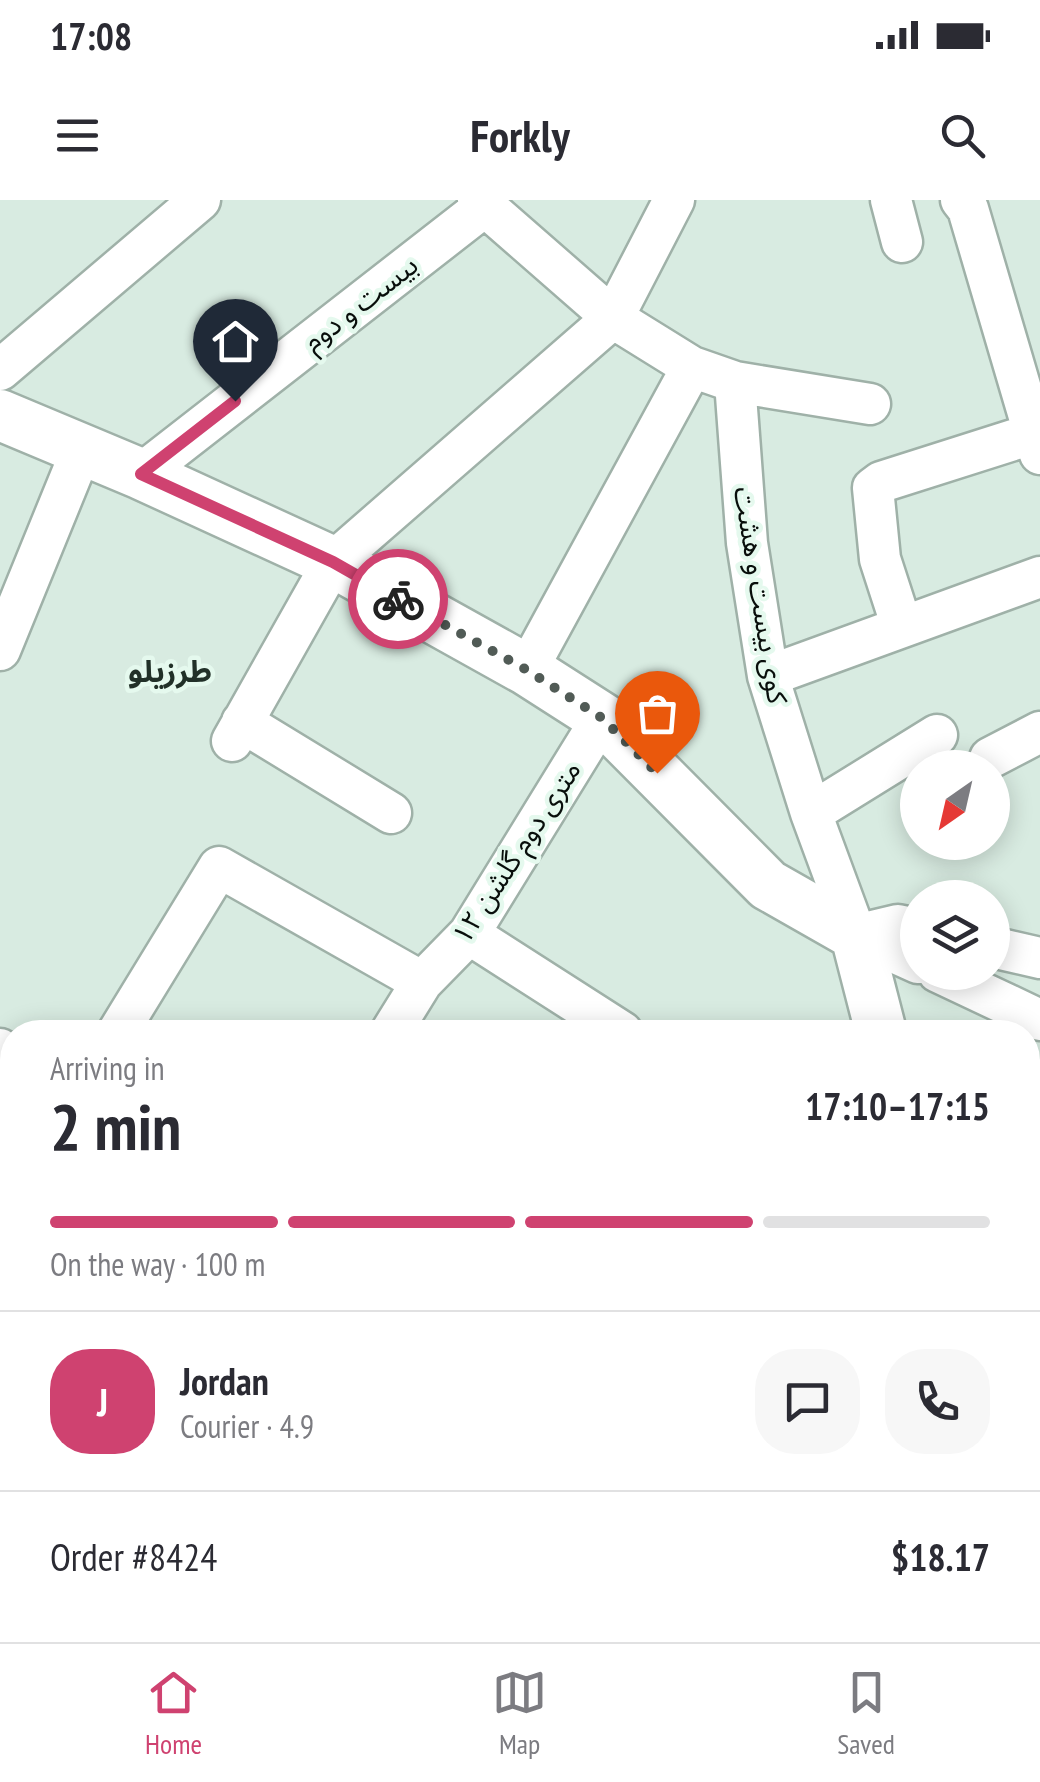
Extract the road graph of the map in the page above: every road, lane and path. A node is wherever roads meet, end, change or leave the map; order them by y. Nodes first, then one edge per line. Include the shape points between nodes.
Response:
1 (200, 200) edge
2 (674, 200) edge
3 (891, 200) edge
4 (961, 200) edge
5 (481, 203) edge
6 (902, 242) dead end
7 (613, 318) junction
8 (692, 367) junction
9 (0, 370) edge
10 (735, 382) junction
11 (870, 404) dead end
12 (0, 415) edge
13 (1036, 444) edge
14 (82, 448) junction
15 (141, 474) junction
16 (333, 562) junction
17 (1040, 577) edge
18 (902, 626) junction
19 (0, 650) edge
20 (527, 670) junction
21 (768, 676) junction
22 (602, 718) junction
23 (1040, 732) edge
24 (937, 735) dead end
25 (1005, 750) edge
26 (391, 813) dead end
27 (811, 814) junction
28 (900, 926) edge
29 (469, 934) junction
30 (856, 934) junction
31 (1010, 951) edge
32 (900, 955) edge
33 (1040, 958) edge
34 (422, 982) junction
35 (976, 990) edge
36 (125, 1020) edge
37 (398, 1020) edge
38 (603, 1020) edge
39 (878, 1020) edge
40 (1040, 1020) edge

1 - 9 street
2 - 7 street
3 - 6 street
4 - 13 street
5 - 7 street
5 - 15 street, بیست و دوم
7 - 8 street
7 - 16 street
8 - 10 street
8 - 20 street
10 - 11 street
10 - 21 street, کوی بیست و هشت via 747,542
12 - 14 main road
13 - 18 street via 873,488 880,558
14 - 15 main road
14 - 19 street
15 - 16 main road
16 - 20 main road
16 - 26 street via 237,731
17 - 18 street
18 - 21 street
20 - 22 main road
21 - 27 street, کوی بیست و هشت
22 - 29 street, ۱۲ متری دوم گلشن
22 - 30 main road via 768,885
23 - 25 street
24 - 27 street
27 - 30 street, کوی بیست و هشت
28 - 30 street
29 - 34 street, ۱۲ متری دوم گلشن
29 - 38 street
30 - 32 street
30 - 39 main road
31 - 33 street
34 - 36 street via 219,867
34 - 37 street, ۱۲ متری دوم گلشن
35 - 40 street

